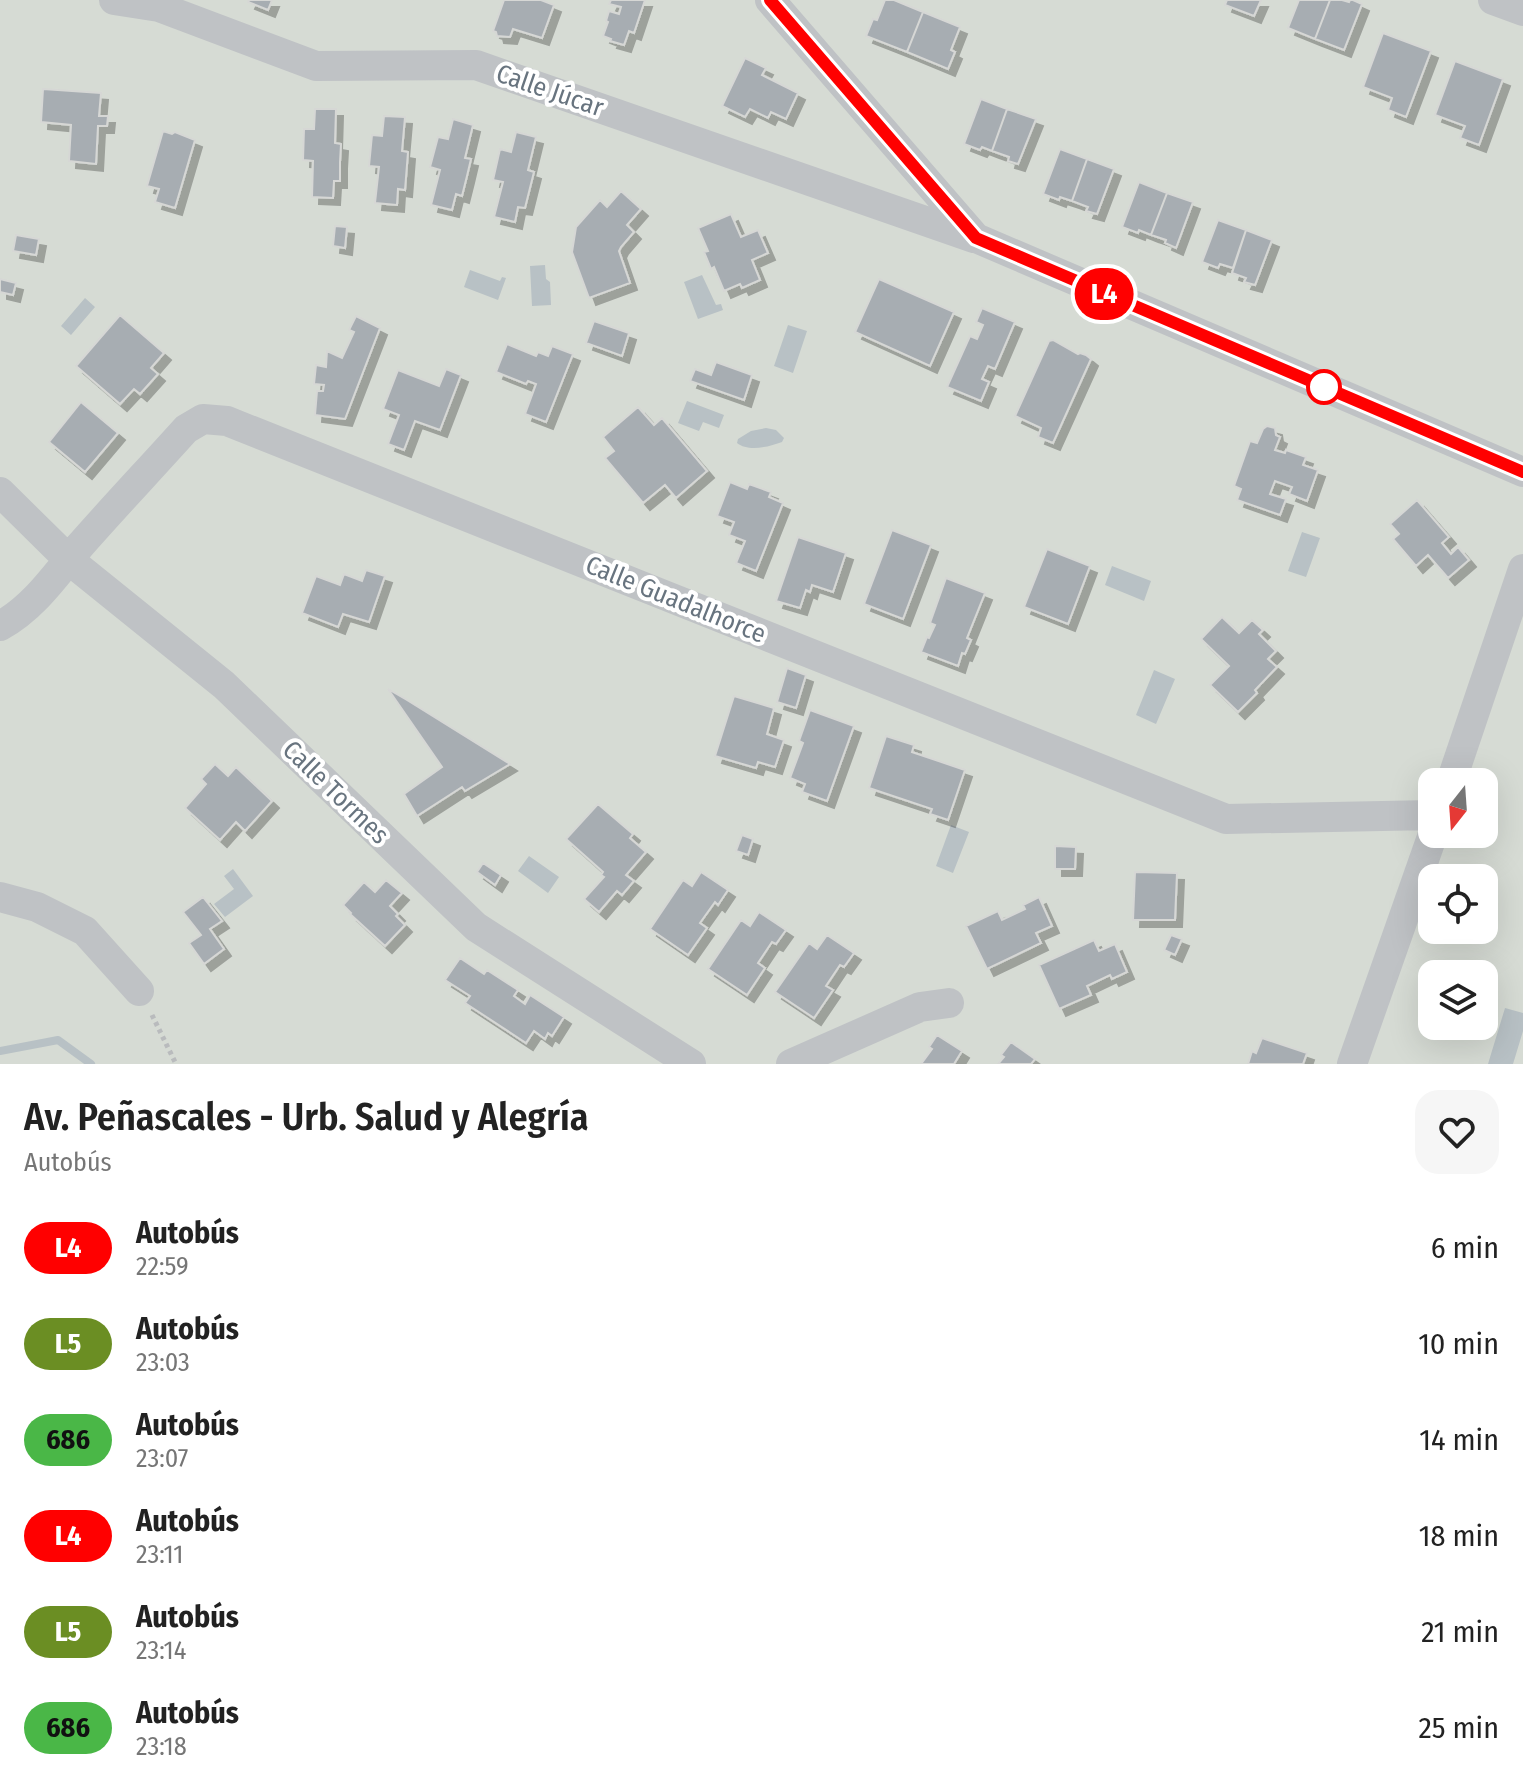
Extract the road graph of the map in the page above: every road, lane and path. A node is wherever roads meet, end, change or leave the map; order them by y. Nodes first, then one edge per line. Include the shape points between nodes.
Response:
1 (114, 0) edge
2 (770, 0) edge
3 (1493, 0) edge
4 (1523, 11) edge
5 (976, 238) junction
6 (1523, 472) edge
7 (0, 492) edge
8 (69, 560) junction
9 (1523, 569) edge
10 (0, 626) edge
11 (1456, 768) edge
12 (1418, 815) edge
13 (1428, 848) edge
14 (0, 897) edge
15 (139, 991) joint
16 (949, 1003) dead end
17 (176, 1064) edge
18 (691, 1064) edge
19 (791, 1064) edge
20 (1352, 1064) edge

1 - 5 street, Calle Júcar via 159,7 316,66 476,65
2 - 5 street
3 - 4 street
5 - 6 street, Calle Júcar
7 - 8 street, Calle Tormes
8 - 10 street, Calle Guadalhorce via 15,618
8 - 12 street, Calle Guadalhorce via 186,429 203,419 227,421 1226,819
8 - 18 street, Calle Tormes via 224,685 476,927
9 - 11 street
13 - 20 street
14 - 15 street via 37,907 85,931
15 - 17 path
16 - 19 street via 920,1007

